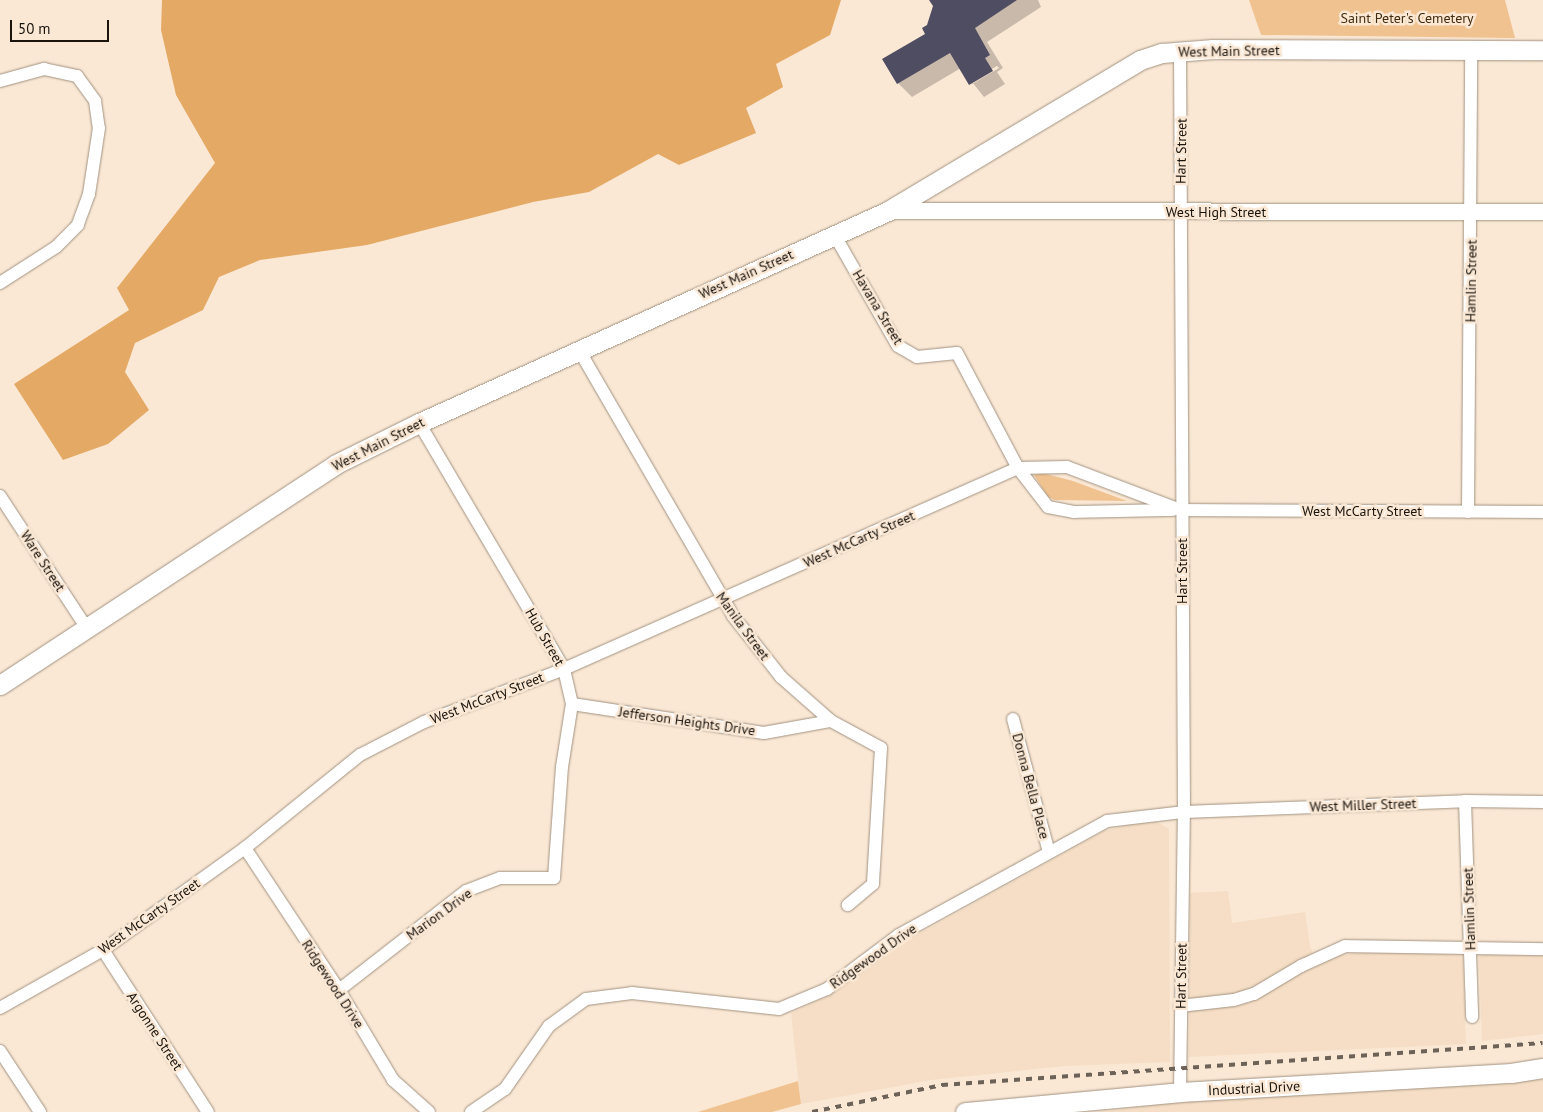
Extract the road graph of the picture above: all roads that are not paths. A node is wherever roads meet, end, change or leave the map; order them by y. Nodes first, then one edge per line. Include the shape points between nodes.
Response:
1 (1180, 50) junction
2 (1471, 50) junction
3 (1543, 50) edge
4 (0, 81) edge
5 (888, 211) junction
6 (1180, 212) junction
7 (1472, 212) junction
8 (1543, 212) edge
9 (834, 234) junction
10 (0, 283) edge
11 (579, 350) junction
12 (418, 423) junction
13 (1018, 468) junction
14 (0, 496) edge
15 (1181, 510) junction
16 (1468, 512) junction
17 (1543, 512) edge
18 (722, 599) junction
19 (86, 627) junction
20 (564, 669) junction
21 (0, 685) edge
22 (572, 704) junction
23 (1013, 720) dead end
24 (831, 721) junction
25 (1465, 801) junction
26 (1543, 802) edge
27 (1184, 812) junction
28 (245, 848) junction
29 (1049, 852) junction
30 (554, 878) joint
31 (848, 905) dead end
32 (1471, 948) junction
33 (1543, 949) edge
34 (103, 950) junction
35 (339, 990) junction
36 (1, 1006) edge
37 (1180, 1006) junction
38 (1472, 1017) dead end
39 (0, 1051) edge
40 (1543, 1068) edge
41 (1180, 1092) junction
42 (40, 1112) edge
43 (208, 1112) edge
44 (430, 1112) edge
45 (471, 1112) edge
46 (965, 1112) edge

1 - 2 main road, West Main Street
1 - 5 main road, West Main Street via 1162,53 1120,70
1 - 6 street, Hart Street
2 - 3 main road, West Main Street
2 - 7 street, Hamlin Street
4 - 10 street via 44,69 77,76 95,101 99,128 89,194 78,225 56,247
5 - 6 street, West High Street
5 - 9 main road, West Main Street
6 - 7 street, West High Street
6 - 15 street, Hart Street
7 - 8 street, West High Street
7 - 16 street, Hamlin Street
9 - 11 main road, West Main Street
9 - 13 street, Havana Street via 898,346 917,357 957,353
11 - 12 main road, West Main Street
11 - 18 street, Manila Street
12 - 19 main road, West Main Street via 336,464
12 - 20 street, Hub Street
13 - 15 street, West McCarty Street via 1067,467
13 - 15 street, West McCarty Street via 1048,507 1074,512
13 - 18 street, West McCarty Street
14 - 19 street, Ware Street
15 - 16 street, West McCarty Street
15 - 27 street, Hart Street
16 - 17 street, West McCarty Street
18 - 20 street, West McCarty Street
18 - 24 street, Manila Street via 781,677
19 - 21 main road, West Main Street
20 - 22 street, Hub Street
20 - 28 street, West McCarty Street via 424,722 360,754
22 - 24 street, Jefferson Heights Drive via 764,733
22 - 30 street, Hub Street via 562,767
23 - 29 street, Donna Bella Place
24 - 31 street, Manila Street via 881,748 873,884
25 - 26 street, West Miller Street
25 - 27 street, West Miller Street
25 - 32 street, Hamlin Street
27 - 29 street, Ridgewood Drive via 1107,821
27 - 37 street, Hart Street
28 - 34 street, West McCarty Street
28 - 35 street, Ridgewood Drive
29 - 45 street, Ridgewood Drive via 899,935 827,989 779,1009 632,993 586,999 549,1026 505,1089
30 - 35 street, Marion Drive via 500,878 466,891
32 - 33 street
32 - 37 street via 1345,946 1254,994 1234,1000
32 - 38 street, Hamlin Street
34 - 36 street, West McCarty Street
34 - 43 street, Argonne Street
35 - 44 street, Ridgewood Drive via 393,1080
37 - 41 street, Hart Street
39 - 42 street
40 - 41 main road, Industrial Drive via 1511,1073
41 - 46 main road, Industrial Drive

